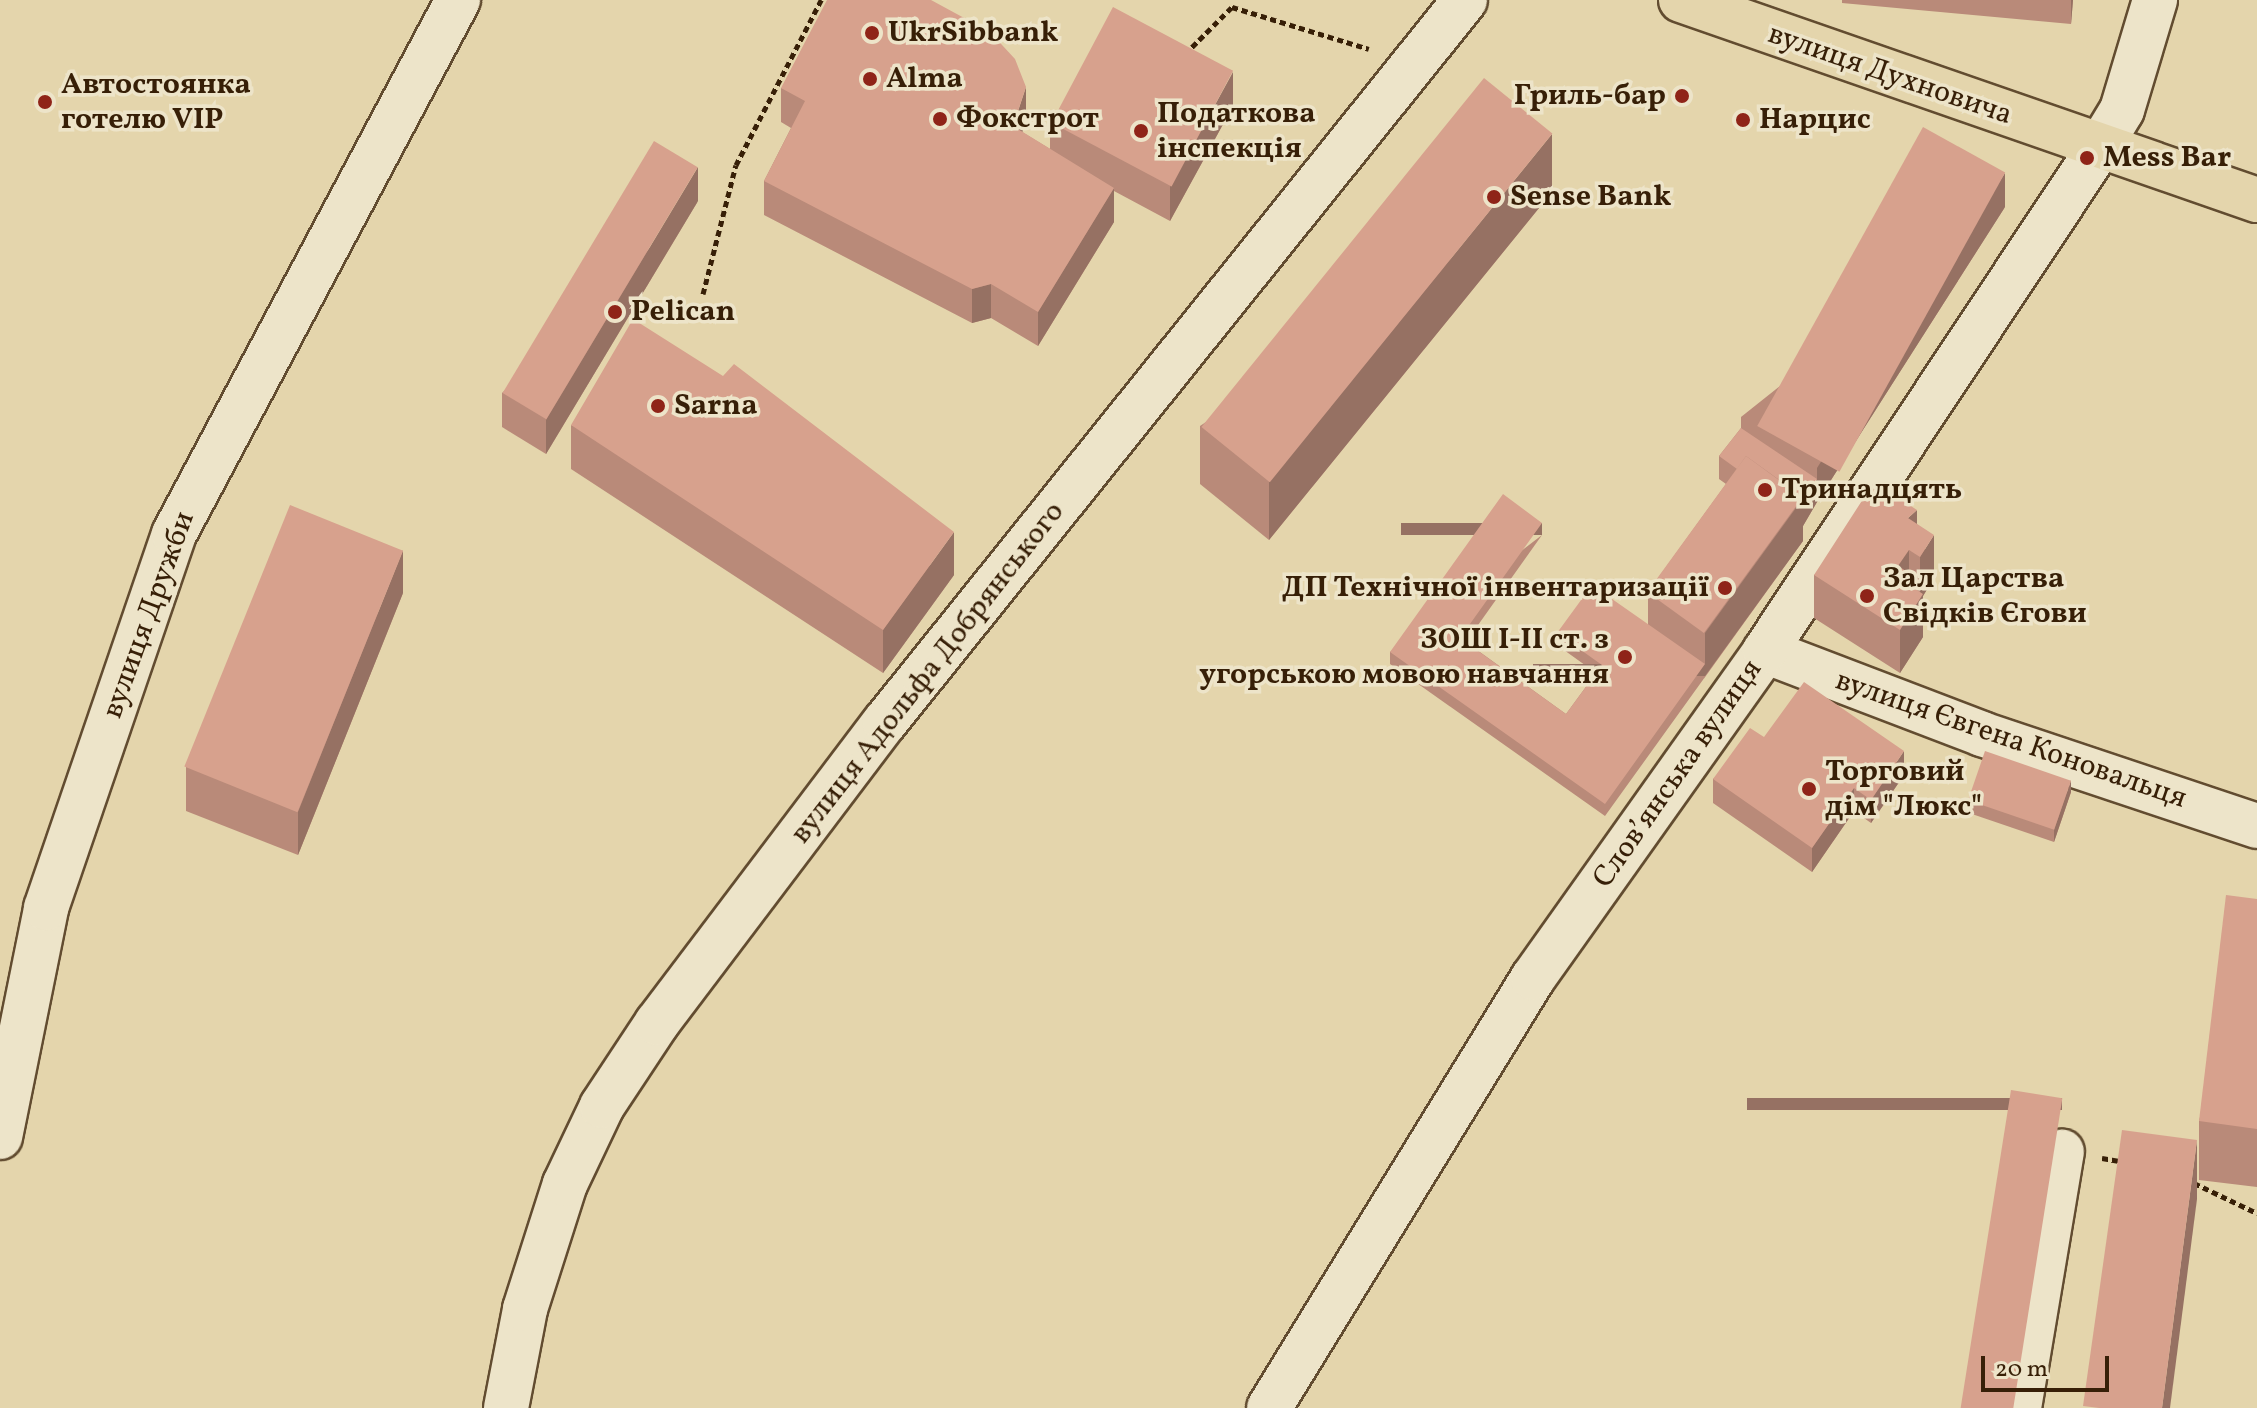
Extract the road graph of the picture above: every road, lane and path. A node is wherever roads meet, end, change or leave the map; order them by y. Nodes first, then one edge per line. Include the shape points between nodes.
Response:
1 (458, 0) edge
2 (821, 0) edge
3 (1465, 0) edge
4 (1681, 0) edge
5 (2155, 0) edge
6 (1761, 14) edge
7 (1178, 60) edge
8 (1417, 60) junction
9 (2099, 148) junction
10 (2257, 200) edge
11 (703, 294) dead end
12 (1765, 651) junction
13 (2257, 826) edge
14 (0, 1137) edge
15 (2062, 1152) joint
16 (2135, 1164) edge
17 (2191, 1181) edge
18 (2257, 1213) edge
19 (506, 1408) edge
20 (1269, 1408) edge
21 (2019, 1408) edge

1 - 14 street, вулиця Дружби via 174,534 46,908
2 - 11 path via 736,165
3 - 8 street, вулиця Адольфа Добрянського
4 - 6 main road, вулиця Духновича
5 - 9 street, Словʼянська вулиця via 2122,110
6 - 9 main road, вулиця Духновича
7 - 8 path via 1232,7
8 - 19 street, вулиця Адольфа Добрянського via 885,722 657,1023 602,1106 565,1184 525,1309
9 - 10 main road, вулиця Духновича
9 - 12 street, Словʼянська вулиця
12 - 13 street, вулиця Євгена Коновальця via 1982,734
12 - 20 street, Словʼянська вулиця via 1533,978
15 - 16 path
15 - 21 street
17 - 18 path

